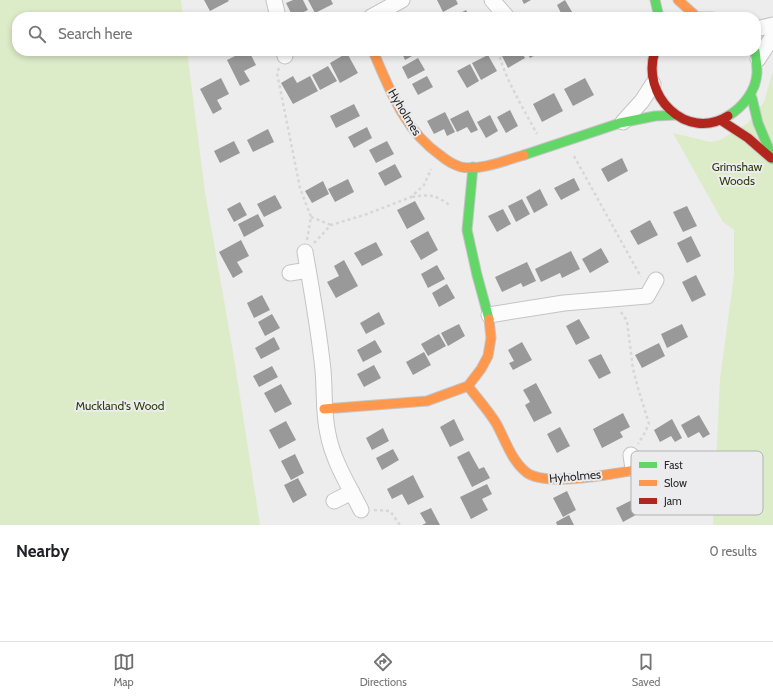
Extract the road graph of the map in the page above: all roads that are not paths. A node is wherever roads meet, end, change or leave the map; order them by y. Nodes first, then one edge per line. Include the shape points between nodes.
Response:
1 (274, 0) edge
2 (402, 0) edge
3 (492, 0) edge
4 (655, 0) edge
5 (678, 0) edge
6 (277, 12) edge
7 (380, 12) edge
8 (502, 12) edge
9 (658, 12) edge
10 (691, 12) edge
11 (773, 25) edge
12 (761, 27) edge
13 (773, 36) edge
14 (761, 50) edge
15 (375, 56) edge
16 (654, 56) edge
17 (757, 56) edge
18 (653, 84) junction
19 (752, 98) junction
20 (676, 115) junction
21 (722, 121) junction
22 (623, 122) junction
23 (773, 159) edge
24 (473, 167) junction
25 (305, 252) road end
26 (308, 270) junction
27 (290, 273) dead end
28 (651, 294) road end
29 (488, 315) junction
30 (468, 386) junction
31 (324, 409) junction
32 (631, 462) edge
33 (352, 492) junction
34 (334, 501) dead end
35 (361, 510) road end

1 - 6 street
2 - 7 street
3 - 8 street
4 - 9 street
5 - 10 street
11 - 12 street
13 - 14 street
15 - 24 street, Hyholmes via 414,133 449,162
16 - 18 street
17 - 19 street via 759,72
18 - 20 street via 666,107
18 - 22 street, Hyholmes
19 - 21 street via 734,116
19 - 23 street via 758,123
20 - 21 street via 691,122 706,124
20 - 22 street, Hyholmes
21 - 23 street
22 - 24 street, Hyholmes via 508,160
24 - 29 street via 467,230
25 - 26 street
26 - 27 street
26 - 31 street via 318,328
28 - 29 street via 564,303
29 - 30 street via 491,338 488,356
30 - 31 street via 427,401
30 - 32 street, Hyholmes via 495,422 514,458 527,472 542,479 580,478
31 - 33 street via 335,458
33 - 34 street
33 - 35 street

